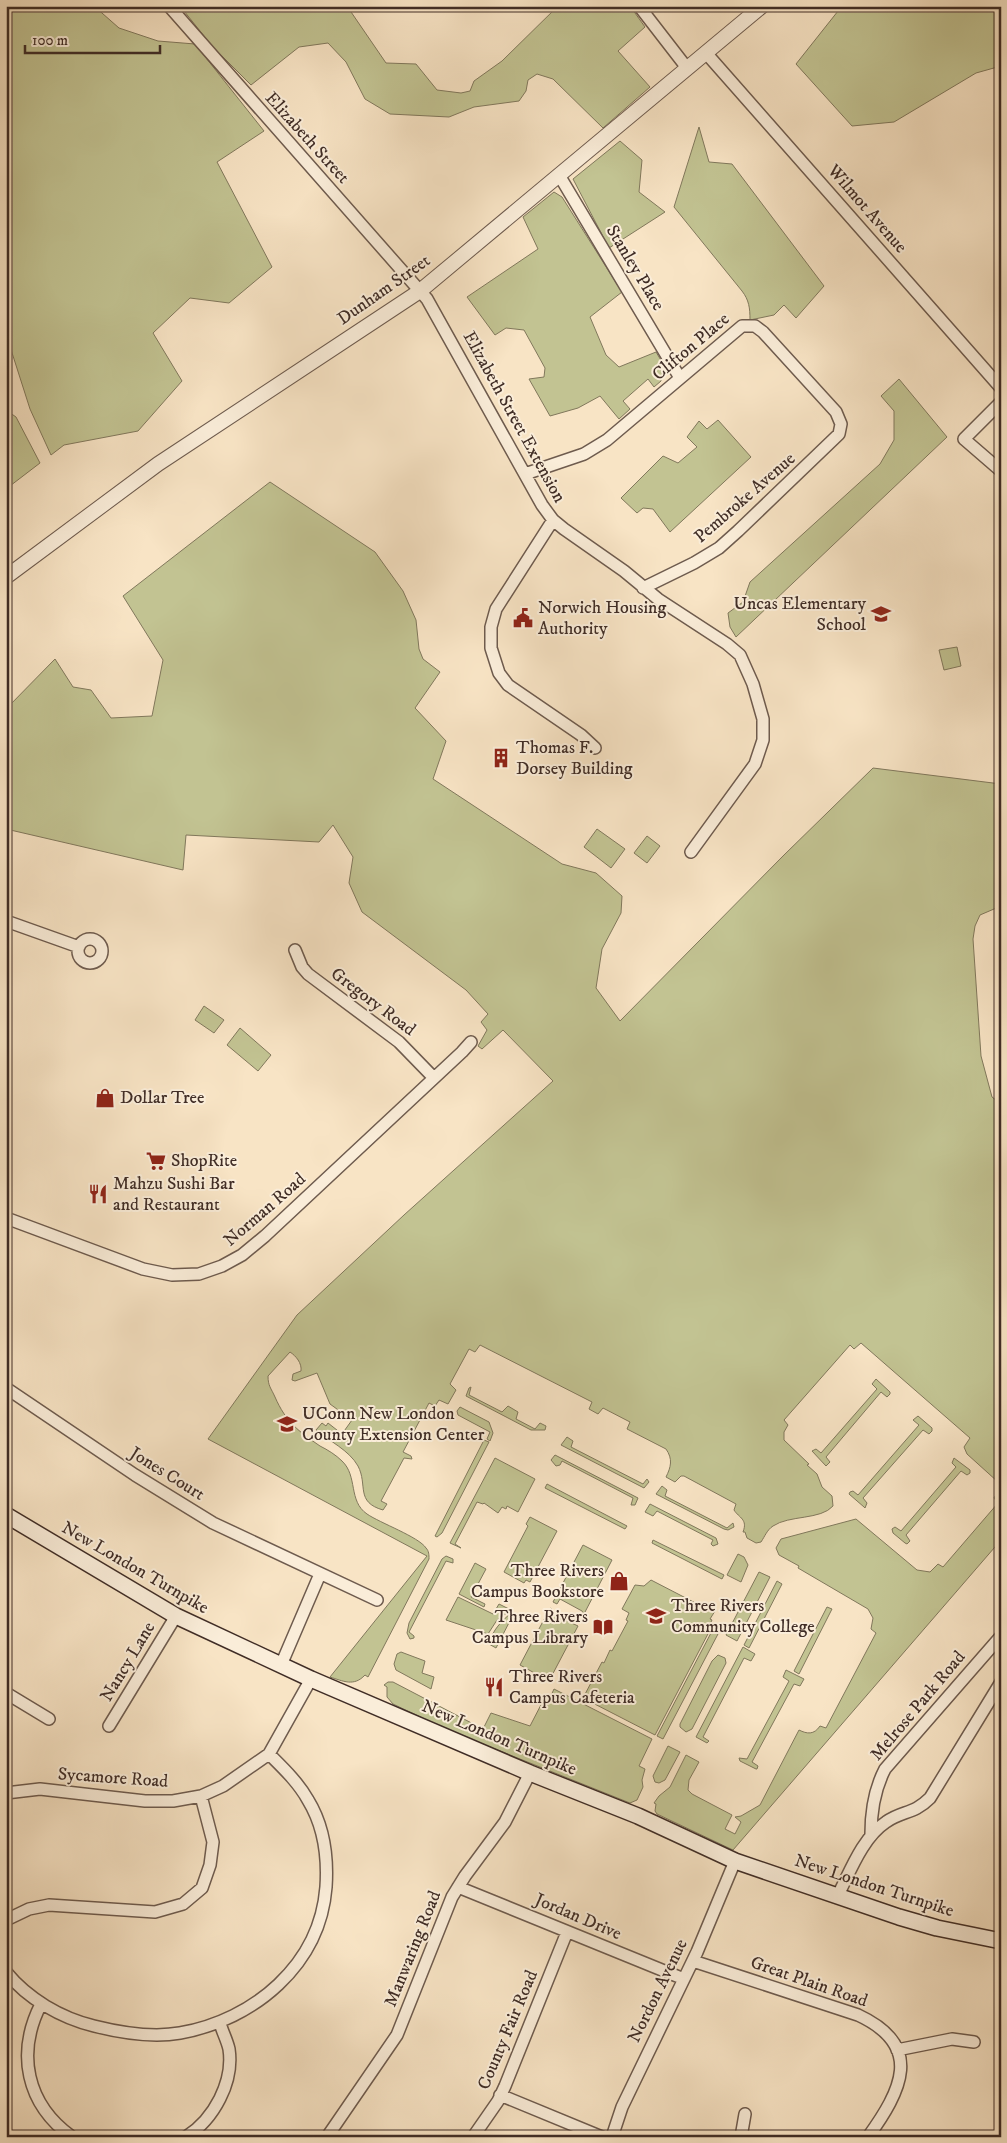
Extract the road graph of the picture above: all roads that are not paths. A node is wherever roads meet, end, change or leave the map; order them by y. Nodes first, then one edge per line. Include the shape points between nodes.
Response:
1 (169, 6) edge
2 (639, 6) edge
3 (762, 6) edge
4 (706, 53) junction
5 (687, 68) junction
6 (559, 175) junction
7 (420, 291) junction
8 (680, 378) junction
9 (1001, 388) edge
10 (1001, 402) edge
11 (836, 439) joint
12 (1001, 471) edge
13 (525, 474) junction
14 (553, 520) junction
15 (6, 578) edge
16 (643, 588) junction
17 (595, 748) dead end
18 (691, 852) dead end
19 (6, 920) edge
20 (79, 947) dead end
21 (294, 950) dead end
22 (471, 1042) dead end
23 (434, 1078) junction
24 (6, 1218) edge
25 (6, 1388) edge
26 (6, 1515) edge
27 (320, 1574) junction
28 (377, 1600) dead end
29 (176, 1616) junction
30 (1001, 1636) edge
31 (281, 1665) junction
32 (311, 1679) junction
33 (1001, 1682) edge
34 (6, 1693) edge
35 (48, 1719) dead end
36 (109, 1726) dead end
37 (269, 1754) junction
38 (530, 1773) junction
39 (6, 1793) edge
40 (201, 1796) junction
41 (871, 1834) junction
42 (736, 1860) junction
43 (458, 1887) junction
44 (837, 1897) junction
45 (6, 1920) edge
46 (567, 1932) junction
47 (1001, 1941) edge
48 (693, 1961) junction
49 (6, 1972) edge
50 (684, 1979) junction
51 (41, 2004) junction
52 (220, 2023) junction
53 (974, 2042) dead end
54 (897, 2050) junction
55 (500, 2095) junction
56 (745, 2114) dead end
57 (72, 2137) edge
58 (186, 2137) edge
59 (327, 2137) edge
60 (473, 2137) edge
61 (602, 2137) edge
62 (612, 2137) edge
63 (741, 2137) edge
64 (868, 2137) edge

1 - 7 street, Elizabeth Street
2 - 5 street
3 - 4 street, Dunham Street
4 - 5 street, Dunham Street
4 - 9 street, Wilmot Avenue
5 - 6 street, Dunham Street
6 - 7 street, Dunham Street
6 - 8 street, Stanley Place
7 - 13 street, Elizabeth Street Extension via 433,308
7 - 15 street, Dunham Street via 158,464
8 - 11 street, Clifton Place via 738,329 745,325 755,326 836,412 841,428
8 - 13 street, Clifton Place via 598,446
10 - 12 street via 964,439
11 - 16 street, Pembroke Avenue via 719,548
13 - 14 street, Elizabeth Street Extension
14 - 16 street, Elizabeth Street Extension
14 - 17 street via 496,609 491,627 491,648 499,673 508,685
16 - 18 street, Elizabeth Street Extension via 737,652 758,699 763,720 763,740 755,764
19 - 20 street
21 - 23 street, Gregory Road via 308,974 399,1042
22 - 23 street, Norman Road
23 - 24 street, Norman Road via 260,1241 229,1263 206,1272 182,1275 150,1271
25 - 27 street, Jones Court via 213,1523
26 - 29 main road, New London Turnpike
27 - 28 street, Jones Court
27 - 31 street
29 - 31 main road, New London Turnpike
29 - 36 street, Nancy Lane
30 - 41 street, Melrose Park Road via 885,1769 874,1798
31 - 32 main road, New London Turnpike
32 - 37 street, Sycamore Road
32 - 38 main road, New London Turnpike
33 - 41 street, Melrose Park Road via 930,1798 915,1811 888,1820
34 - 35 street
37 - 40 street, Sycamore Road via 223,1786
37 - 52 street via 309,1801 323,1835 328,1867 325,1898 316,1933 300,1961 281,1984 249,2008
38 - 42 main road, New London Turnpike
38 - 43 street, Manwaring Road via 502,1827
39 - 40 street, Sycamore Road via 40,1789 145,1801
40 - 45 street via 213,1842 210,1865 202,1888 184,1904 155,1912 49,1905 28,1908
41 - 44 street, Melrose Park Road
42 - 44 main road, New London Turnpike
42 - 48 street, Nordon Avenue
43 - 46 street, Jordan Drive
43 - 59 street, Manwaring Road via 397,2035
44 - 47 main road, New London Turnpike via 938,1928
46 - 50 street, Jordan Drive
46 - 55 street, County Fair Road
48 - 50 street, Nordon Avenue
48 - 54 street, Great Plain Road via 860,2016 882,2031
49 - 51 street
50 - 62 street, Nordon Avenue via 624,2102
51 - 52 street via 78,2022 114,2032 180,2033
51 - 57 street via 28,2038 31,2081 37,2098 50,2116
52 - 58 street via 229,2048 229,2073 223,2094 211,2114
53 - 54 street via 950,2039
54 - 64 street via 901,2069 898,2088
55 - 60 street, County Fair Road
55 - 61 street
56 - 63 street

